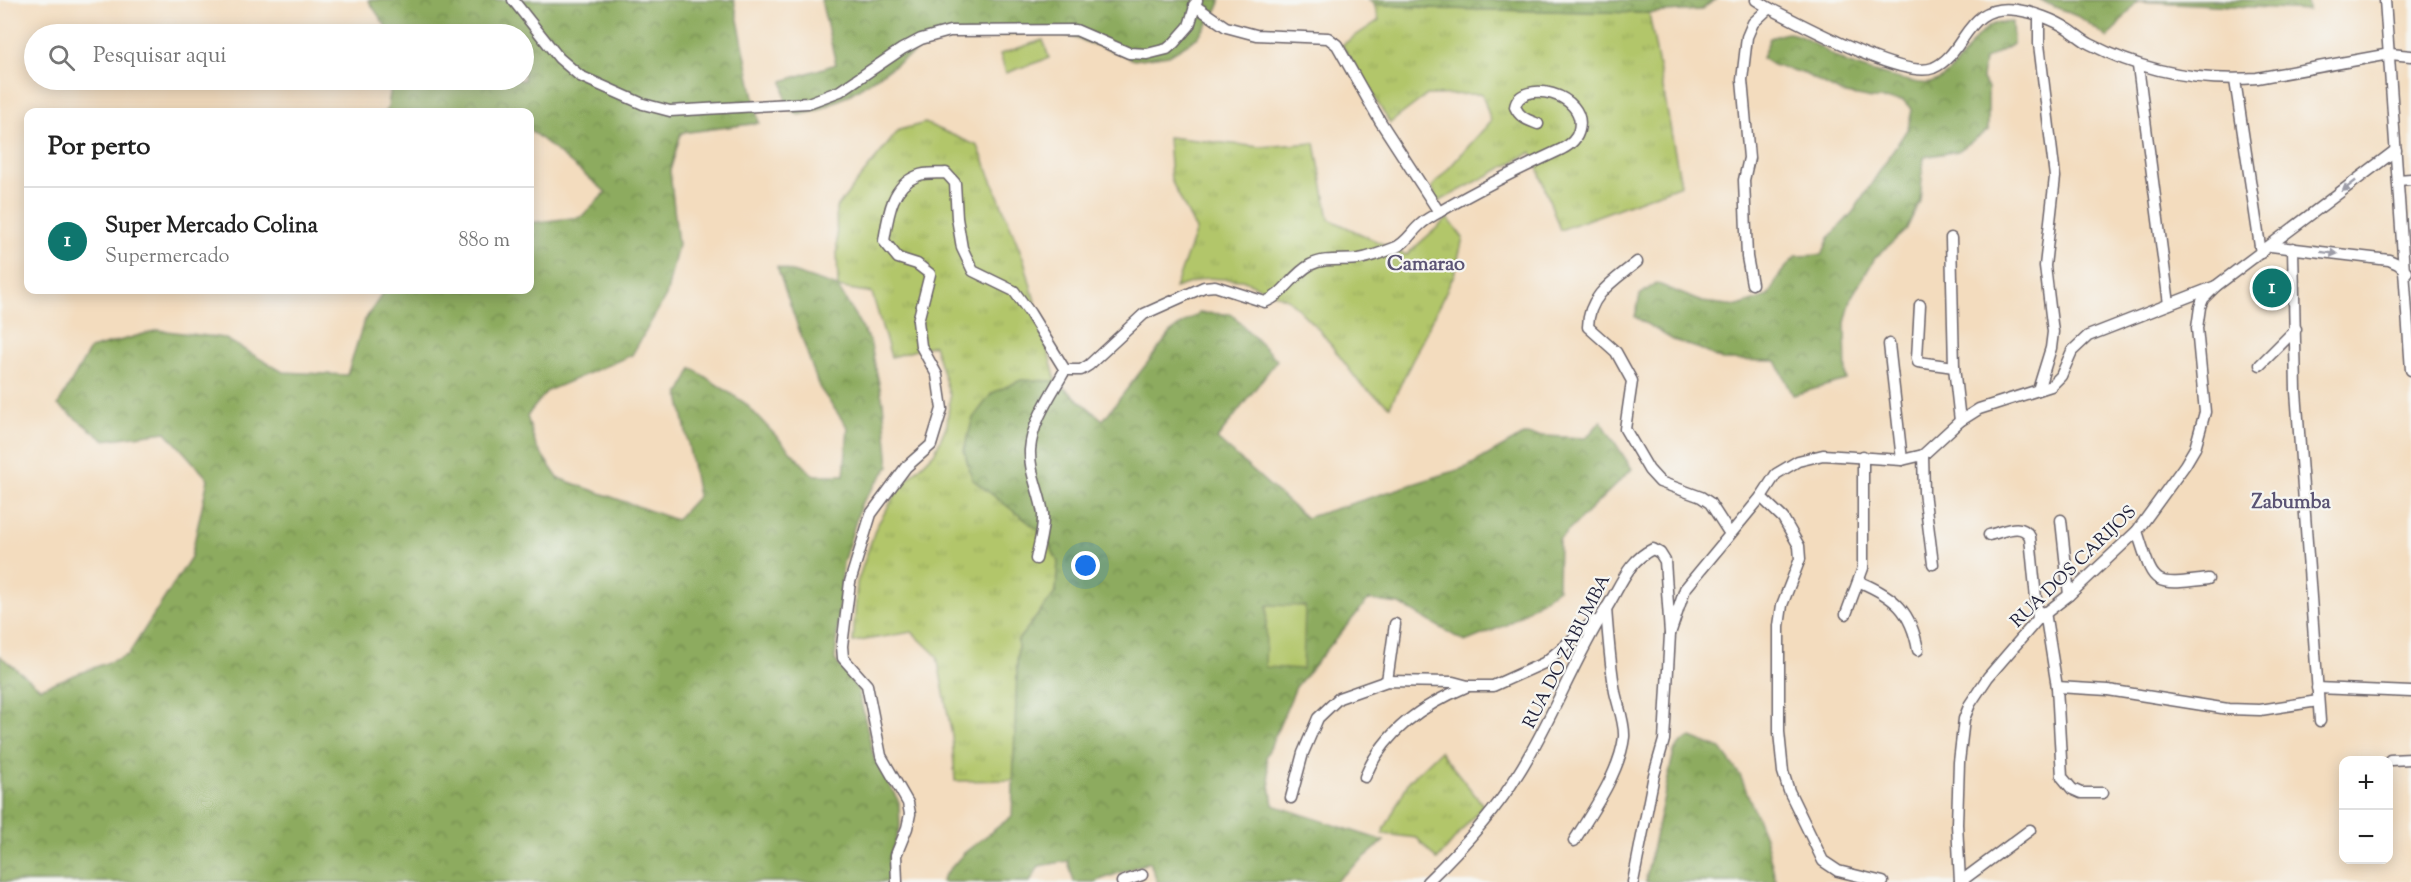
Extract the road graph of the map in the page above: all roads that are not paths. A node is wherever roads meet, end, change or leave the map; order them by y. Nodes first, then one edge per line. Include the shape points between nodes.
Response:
1 (513, 0) edge
2 (1756, 0) edge
3 (2385, 0) edge
4 (1196, 2) edge
5 (1768, 8) junction
6 (2039, 16) junction
7 (532, 24) edge
8 (534, 26) edge
9 (2390, 54) junction
10 (2411, 56) edge
11 (2138, 66) junction
12 (2235, 80) junction
13 (1538, 124) dead end
14 (2396, 150) junction
15 (2411, 179) edge
16 (2398, 180) junction
17 (1439, 212) junction
18 (2403, 235) junction
19 (1951, 238) dead end
20 (2411, 244) edge
21 (2271, 246) junction
22 (2293, 248) junction
23 (2261, 253) junction
24 (1637, 262) dead end
25 (2407, 265) edge
26 (1752, 284) dead end
27 (2216, 286) junction
28 (2408, 294) edge
29 (2169, 304) junction
30 (1920, 305) dead end
31 (2409, 311) edge
32 (2296, 329) junction
33 (1889, 344) dead end
34 (2260, 365) dead end
35 (1954, 367) junction
36 (2411, 369) edge
37 (1065, 370) junction
38 (2038, 390) junction
39 (1960, 421) junction
40 (1923, 455) junction
41 (1863, 456) junction
42 (1902, 460) junction
43 (1761, 497) junction
44 (2061, 520) dead end
45 (2137, 531) junction
46 (1730, 534) junction
47 (1989, 535) dead end
48 (1036, 559) dead end
49 (1934, 564) dead end
50 (2208, 579) dead end
51 (1860, 582) junction
52 (2069, 595) junction
53 (1604, 612) junction
54 (1846, 614) dead end
55 (2041, 616) junction
56 (1395, 624) dead end
57 (1670, 634) junction
58 (1918, 650) dead end
59 (1387, 681) junction
60 (1468, 686) junction
61 (2057, 687) junction
62 (2317, 688) junction
63 (2411, 692) edge
64 (2318, 701) junction
65 (2320, 721) dead end
66 (2411, 759) edge
67 (2393, 760) edge
68 (1365, 777) dead end
69 (2103, 794) dead end
70 (1291, 798) dead end
71 (2030, 830) dead end
72 (1574, 841) dead end
73 (1142, 875) dead end
74 (897, 882) edge
75 (1122, 882) edge
76 (1427, 882) edge
77 (1633, 882) edge
78 (1883, 882) edge
79 (1960, 882) edge

1 - 7 street
2 - 5 street
3 - 9 street
4 - 8 street via 1189,27 1174,43 1147,54 1129,52 1076,30 950,31 921,39 840,91 808,103 670,111 580,76 559,58
4 - 17 street via 1226,27 1256,35 1328,38 1337,45
5 - 6 street via 1877,60 1915,69 1932,68 1946,59 1982,16 1999,9
5 - 26 street via 1753,23 1747,37 1742,80 1749,158 1744,180 1747,257
6 - 11 street
6 - 38 street via 2055,177 2045,266 2053,332
9 - 10 street
9 - 12 street
9 - 14 street
11 - 12 street
11 - 29 street
12 - 23 street
13 - 17 street via 1526,120 1515,107 1518,100 1530,93 1550,92 1574,105 1581,117 1578,134 1568,146
14 - 16 street
14 -> 21 street, RUA DOS CARIJOS
15 - 16 street
16 - 18 street
17 - 37 street via 1396,247 1361,258 1311,264 1282,292 1264,302 1215,286 1204,287 1144,314 1089,366
18 - 20 street
18 - 25 street
19 - 35 street
21 - 22 street
21 - 23 street, RUA DOS CARIJOS
22 -> 25 street
22 - 32 street
23 - 27 street, RUA DOS CARIJOS
24 - 46 street via 1595,298 1588,327 1616,352 1632,381 1625,429 1649,470 1660,482 1710,503
25 - 28 street
27 - 29 street
27 - 45 street, RUA DOS CARIJOS via 2203,300 2197,328 2205,412 2201,430 2185,465
28 - 31 street
29 - 38 street via 2088,336 2072,351 2057,380
30 - 35 street via 1918,362
31 - 36 street
32 - 34 street
32 - 62 street via 2296,391
33 - 42 street
35 - 39 street
37 - 48 street via 1036,424 1030,450 1043,517
37 - 74 street via 1014,291 973,271 962,248 955,183 946,173 917,176 897,192 884,241 898,258 917,264 930,274 918,321 921,346 937,375 942,409 931,445 906,467 871,514 850,582 842,646 843,658 867,685 881,756 908,803 907,828 896,855
38 - 39 street via 1979,410
39 - 40 street
40 - 42 street
40 - 49 street
41 - 42 street
41 - 43 street via 1823,455 1798,461 1776,474
41 - 51 street via 1864,552
43 - 46 street
43 - 78 street via 1783,518 1800,553 1779,626 1779,732 1789,791 1823,861 1838,871
44 - 52 street
45 - 50 street via 2149,568 2161,582
45 - 52 street, RUA DOS CARIJOS
46 - 57 street via 1685,589
47 - 55 street via 2016,528 2027,531
51 - 54 street
51 - 58 street via 1884,592 1902,608
52 - 55 street, RUA DOS CARIJOS
53 - 57 street, RUA DO ZABUMBA via 1632,565 1653,549 1665,561
53 - 60 street via 1544,663 1493,686
53 - 72 street via 1624,734 1622,752
53 - 76 street, RUA DO ZABUMBA via 1517,777 1457,853
55 - 61 street
55 - 79 street, RUA DOS CARIJOS via 1988,677 1964,719 1957,824
56 - 59 street
57 - 77 street via 1664,740
59 - 60 street via 1453,682
59 - 70 street via 1339,698 1318,718 1303,753
60 - 68 street via 1414,714 1395,730 1373,758
61 - 64 street via 2108,690 2228,709 2260,710
61 - 69 street via 2062,777 2081,793
62 - 63 street
62 - 64 street
64 - 65 street
66 - 67 street
71 - 79 street
73 - 75 street

